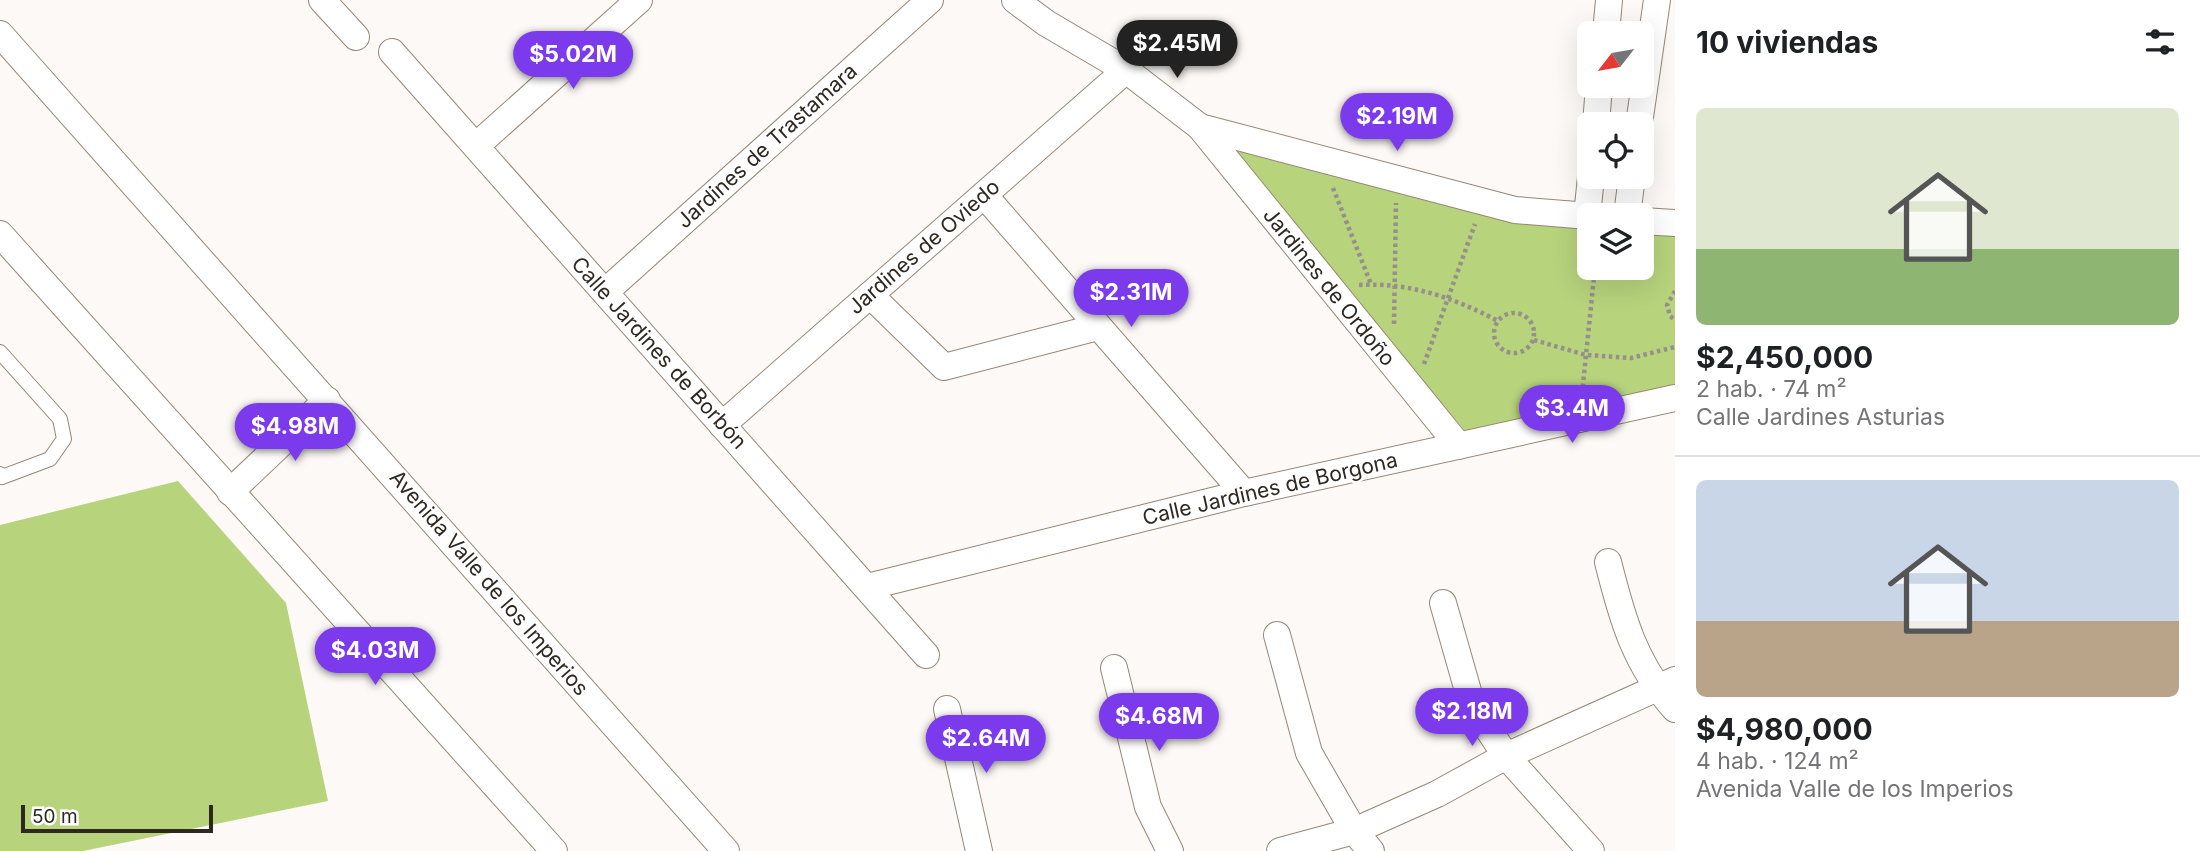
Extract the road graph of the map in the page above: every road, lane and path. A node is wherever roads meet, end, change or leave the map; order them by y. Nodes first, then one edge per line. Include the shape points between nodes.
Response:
1 (322, 0) edge
2 (639, 0) edge
3 (930, 0) edge
4 (1015, 0) edge
5 (1609, 0) edge
6 (1657, 0) edge
7 (1607, 21) edge
8 (0, 34) edge
9 (356, 37) dead end
10 (392, 52) dead end
11 (1126, 70) junction
12 (1641, 112) edge
13 (1200, 127) junction
14 (476, 146) junction
15 (1332, 187) dead end
16 (1396, 194) dead end
17 (984, 195) junction
18 (1577, 215) edge
19 (1478, 217) dead end
20 (1654, 222) edge
21 (1675, 223) edge
22 (0, 234) edge
23 (1594, 280) edge
24 (1371, 284) junction
25 (1395, 284) junction
26 (1351, 286) dead end
27 (1675, 291) edge
28 (604, 292) junction
29 (870, 295) junction
30 (1446, 297) junction
31 (1675, 320) edge
32 (1498, 321) junction
33 (1098, 327) junction
34 (1394, 335) dead end
35 (1535, 340) junction
36 (1675, 347) edge
37 (0, 352) edge
38 (1586, 355) junction
39 (1422, 369) dead end
40 (1581, 395) dead end
41 (1675, 398) edge
42 (327, 400) junction
43 (722, 425) junction
44 (1459, 446) junction
45 (0, 474) edge
46 (230, 492) junction
47 (1244, 493) junction
48 (1608, 562) dead end
49 (867, 587) junction
50 (1443, 603) dead end
51 (1277, 635) dead end
52 (926, 655) dead end
53 (1114, 668) dead end
54 (1665, 684) edge
55 (947, 709) dead end
56 (1675, 709) edge
57 (1506, 756) junction
58 (1354, 831) junction
59 (554, 851) edge
60 (726, 851) edge
61 (979, 851) edge
62 (1170, 851) edge
63 (1280, 851) edge
64 (1371, 851) edge
65 (1591, 851) edge

1 - 9 street
2 - 14 street
3 - 28 street, Jardines de Trastamara
4 - 11 street
5 - 7 street
6 - 12 street
8 - 42 street, Avenida Valle de los Imperios
10 - 14 street, Calle Jardines de Borbón
11 - 13 street
11 - 17 street, Jardines de Oviedo
13 - 18 street via 1515,210
13 - 44 street, Jardines de Ordoño
14 - 28 street, Calle Jardines de Borbón
15 - 24 path
16 - 25 path
17 - 29 street, Jardines de Oviedo
17 - 33 street
19 - 30 path
20 - 21 street
22 - 46 street
23 - 38 path
24 - 25 path
24 - 26 path
25 - 30 path
25 - 34 path
27 - 31 path via 1667,305
28 - 43 street, Calle Jardines de Borbón
29 - 33 street via 944,367
29 - 43 street, Jardines de Oviedo
30 - 32 path
30 - 39 path
32 - 35 path via 1510,312 1522,316 1532,324
32 - 35 path via 1493,334 1500,349 1526,351
33 - 47 street
35 - 38 path
36 - 38 path via 1631,358
37 - 45 lane via 60,419 64,439 50,459
38 - 40 path
41 - 44 street, Calle Jardines de Borgona
42 - 46 street
42 - 60 street, Avenida Valle de los Imperios
43 - 49 street, Calle Jardines de Borbón
44 - 47 street, Calle Jardines de Borgona
46 - 59 street
47 - 49 street, Calle Jardines de Borgona
48 - 54 street via 1626,631
49 - 52 street, Calle Jardines de Borbón
50 - 57 street via 1472,705
51 - 58 street via 1309,753
53 - 62 street via 1148,807
54 - 56 street
54 - 57 street
55 - 61 street
57 - 58 street via 1437,794
57 - 65 street
58 - 63 street
58 - 64 street

